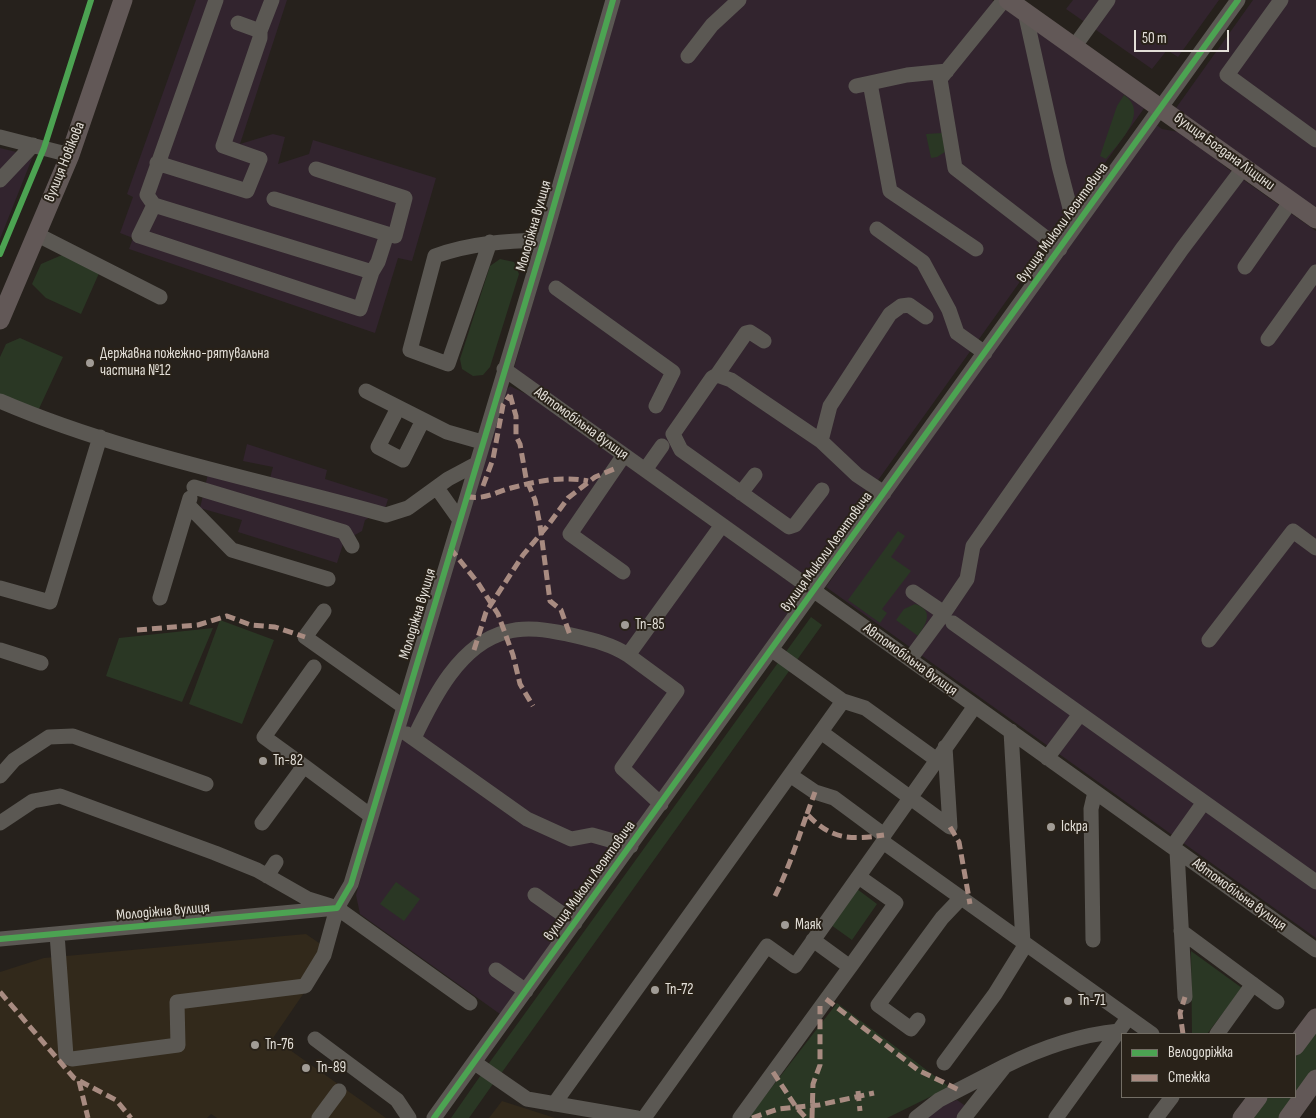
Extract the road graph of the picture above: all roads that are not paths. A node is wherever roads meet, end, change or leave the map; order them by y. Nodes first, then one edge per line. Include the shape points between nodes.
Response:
1 (123, 0) edge
2 (216, 0) edge
3 (272, 0) edge
4 (612, 0) edge
5 (739, 0) edge
6 (1004, 0) edge
7 (1008, 0) edge
8 (1108, 0) edge
9 (1238, 0) edge
10 (1282, 0) edge
11 (1025, 12) junction
12 (238, 23) dead end
13 (260, 31) junction
14 (1074, 47) junction
15 (688, 56) dead end
16 (947, 71) junction
17 (1162, 108) junction
18 (0, 136) edge
19 (1316, 140) edge
20 (33, 145) junction
21 (70, 155) junction
22 (157, 163) junction
23 (1244, 167) junction
24 (316, 169) dead end
25 (0, 180) edge
26 (274, 199) dead end
27 (1291, 201) junction
28 (154, 205) junction
29 (1316, 219) edge
30 (1076, 227) junction
31 (877, 229) dead end
32 (36, 234) junction
33 (386, 234) junction
34 (544, 240) junction
35 (490, 242) junction
36 (976, 249) dead end
37 (1060, 249) junction
38 (1245, 267) dead end
39 (372, 272) junction
40 (1316, 272) edge
41 (556, 288) dead end
42 (160, 297) dead end
43 (926, 317) dead end
44 (0, 320) edge
45 (1268, 340) dead end
46 (764, 341) dead end
47 (985, 353) junction
48 (504, 369) junction
49 (717, 375) junction
50 (366, 391) dead end
51 (0, 401) edge
52 (656, 406) dead end
53 (398, 408) junction
54 (423, 420) junction
55 (100, 437) junction
56 (821, 441) junction
57 (482, 442) junction
58 (662, 446) dead end
59 (624, 455) junction
60 (476, 464) junction
61 (199, 465) junction
62 (645, 470) junction
63 (755, 475) dead end
64 (194, 487) junction
65 (437, 488) junction
66 (822, 490) dead end
67 (742, 493) junction
68 (884, 493) junction
69 (188, 505) junction
70 (459, 519) junction
71 (722, 525) junction
72 (352, 546) dead end
73 (1316, 548) edge
74 (623, 572) dead end
75 (328, 579) dead end
76 (0, 588) edge
77 (814, 591) junction
78 (913, 592) dead end
79 (160, 598) dead end
80 (324, 611) dead end
81 (949, 618) junction
82 (1209, 640) dead end
83 (0, 650) edge
84 (772, 650) junction
85 (628, 655) junction
86 (910, 659) junction
87 (41, 663) dead end
88 (314, 668) dead end
89 (843, 701) junction
90 (404, 706) junction
91 (975, 706) junction
92 (1080, 714) junction
93 (397, 728) junction
94 (1011, 731) junction
95 (821, 732) junction
96 (414, 738) junction
97 (941, 754) junction
98 (1047, 758) junction
99 (304, 766) junction
100 (790, 775) junction
101 (0, 776) edge
102 (206, 784) dead end
103 (1095, 792) junction
104 (910, 799) junction
105 (1204, 802) junction
106 (661, 804) junction
107 (371, 816) junction
108 (0, 823) edge
109 (262, 823) dead end
110 (884, 838) junction
111 (631, 846) junction
112 (1174, 849) junction
113 (276, 862) dead end
114 (267, 876) junction
115 (859, 877) junction
116 (1316, 882) edge
117 (535, 895) dead end
118 (961, 898) junction
119 (338, 908) junction
120 (575, 924) junction
121 (1181, 932) junction
122 (57, 934) junction
123 (0, 939) edge
124 (814, 940) junction
125 (1093, 940) dead end
126 (1025, 944) junction
127 (1316, 950) edge
128 (850, 967) junction
129 (496, 970) dead end
130 (1253, 984) junction
131 (526, 991) junction
132 (1185, 997) dead end
133 (1277, 1002) dead end
134 (470, 1003) dead end
135 (1128, 1018) junction
136 (1316, 1018) edge
137 (918, 1020) dead end
138 (1119, 1031) junction
139 (1150, 1033) edge
140 (1217, 1033) edge
141 (315, 1039) dead end
142 (1296, 1045) edge
143 (475, 1063) junction
144 (944, 1063) dead end
145 (1005, 1066) junction
146 (1316, 1079) edge
147 (339, 1091) dead end
148 (1171, 1098) edge
149 (1257, 1098) edge
150 (554, 1104) junction
151 (319, 1118) edge
152 (409, 1118) edge
153 (434, 1118) edge
154 (637, 1118) edge
155 (644, 1118) edge
156 (740, 1118) edge
157 (916, 1118) edge
158 (964, 1118) edge
159 (1056, 1118) edge
160 (1156, 1118) edge
161 (1242, 1118) edge
162 (1288, 1118) edge

1 - 21 main road, вулиця Новікова
2 - 22 street
3 - 13 street
4 - 34 street, Молодіжна вулиця
5 - 15 street via 712,25
6 - 16 street
7 - 11 main road, вулиця Богдана Ліщини
8 - 14 street
9 - 17 street, вулиця Миколи Леонтовича
10 - 19 street via 1227,75
11 - 14 main road, вулиця Богдана Ліщини
11 - 30 street
12 - 13 street
13 - 22 street via 223,146 260,159 247,191
14 - 17 main road, вулиця Богдана Ліщини
16 - 36 street via 863,84 890,191
16 - 37 street via 940,79 955,168
17 - 23 main road, вулиця Богдана Ліщини
17 - 30 street, вулиця Миколи Леонтовича
18 - 20 street
20 - 21 street
20 - 25 street
21 - 32 main road, вулиця Новікова
22 - 28 street via 147,194
23 - 27 main road, вулиця Богдана Ліщини
23 - 81 street via 1182,249 973,546 967,580
24 - 33 street via 405,198 395,236
26 - 33 street
27 - 29 main road, вулиця Богдана Ліщини
27 - 38 street
28 - 39 street
28 - 39 street via 139,236 360,309
30 - 37 street, вулиця Миколи Леонтовича
31 - 47 street via 922,262 949,310 957,332
32 - 42 street
32 - 44 main road, вулиця Новікова
33 - 39 street
34 - 35 street
34 - 48 street, Молодіжна вулиця
35 - 35 street via 435,256 410,350 448,364
37 - 47 street, вулиця Миколи Леонтовича
40 - 45 street
41 - 52 street via 673,372
43 - 56 street via 909,305 901,306 890,314 830,406
46 - 49 street via 750,332 746,333
47 - 68 street, вулиця Миколи Леонтовича
48 - 57 street, Молодіжна вулиця
48 - 59 street, Автомобільна вулиця
49 - 56 street via 731,380
49 - 67 street via 673,434 681,450
50 - 53 street
51 - 55 street via 41,419
53 - 54 street
53 - 54 street via 378,447 403,460
54 - 57 street via 447,432
55 - 61 street
55 - 76 street via 50,602
56 - 68 street via 857,475
57 - 60 street, Молодіжна вулиця
58 - 62 street
59 - 62 street, Автомобільна вулиця
59 - 74 street via 570,534
60 - 65 street
60 - 70 street, Молодіжна вулиця
61 - 64 street
61 - 65 street via 386,515 408,508
62 - 71 street, Автомобільна вулиця
63 - 67 street
64 - 69 street
64 - 72 street via 344,532
65 - 70 street
66 - 67 street via 795,525 789,527
68 - 77 street, вулиця Миколи Леонтовича
69 - 75 street via 232,550
69 - 79 street
70 - 90 street, Молодіжна вулиця
71 - 77 street, Автомобільна вулиця
71 - 85 street
73 - 82 street via 1293,531
77 - 84 street, вулиця Миколи Леонтовича
77 - 86 street, Автомобільна вулиця
78 - 81 street
80 - 90 street via 305,637
81 - 86 street
81 - 92 street
83 - 87 street
84 - 89 street
84 - 106 street, вулиця Миколи Леонтовича
85 - 96 street via 616,648 550,630 506,632 488,639 456,666 431,702
85 - 106 street via 677,691 622,768
86 - 91 street, Автомобільна вулиця
88 - 99 street via 264,737
89 - 95 street
89 - 97 street via 865,708
90 - 93 street, Молодіжна вулиця
91 - 94 street, Автомобільна вулиця
91 - 97 street
92 - 98 street
92 - 105 street
93 - 96 street
93 - 107 street, Молодіжна вулиця
94 - 98 street, Автомобільна вулиця
94 - 126 street
95 - 100 street
95 - 104 street
96 - 111 street via 527,819 571,839 592,835
97 - 104 street
97 - 104 street via 950,827
98 - 103 street, Автомобільна вулиця
99 - 107 street
99 - 109 street
100 - 110 street via 815,792 834,798
100 - 150 street
101 - 102 street via 14,760 49,737 72,736
103 - 112 street, Автомобільна вулиця
103 - 125 street via 1091,809
104 - 110 street
105 - 112 street
105 - 116 street
106 - 111 street, вулиця Миколи Леонтовича
107 - 119 street, Молодіжна вулиця via 351,884
108 - 114 street via 33,802 60,796 215,853
110 - 115 street
110 - 118 street
111 - 120 street, вулиця Миколи Леонтовича
112 - 121 street
112 - 127 street, Автомобільна вулиця
113 - 114 street
114 - 119 street via 308,899
115 - 124 street
115 - 128 street via 896,903
117 - 120 street
118 - 126 street
118 - 137 street via 942,918 878,1005 911,1029
119 - 122 street, Молодіжна вулиця
119 - 122 street via 324,955 304,986 177,1002 178,1045 72,1059 66,1056
119 - 134 street
120 - 131 street, вулиця Миколи Леонтовича
121 - 130 street
121 - 132 street
122 - 123 street, Молодіжна вулиця
124 - 128 street
124 - 155 street via 795,966 767,946
126 - 135 street
126 - 144 street via 995,994
128 - 156 street
129 - 131 street
130 - 133 street
130 - 140 street
131 - 143 street, вулиця Миколи Леонтовича
135 - 138 street
135 - 139 street
136 - 142 main road
138 - 145 street via 1100,1032 1066,1041
138 - 159 street
141 - 152 street via 396,1100
143 - 150 street via 526,1099
143 - 153 street, вулиця Миколи Леонтовича
145 - 157 street via 938,1100
145 - 158 street
146 - 162 main road
147 - 151 street
148 - 160 street
149 - 161 main road
150 - 154 street

